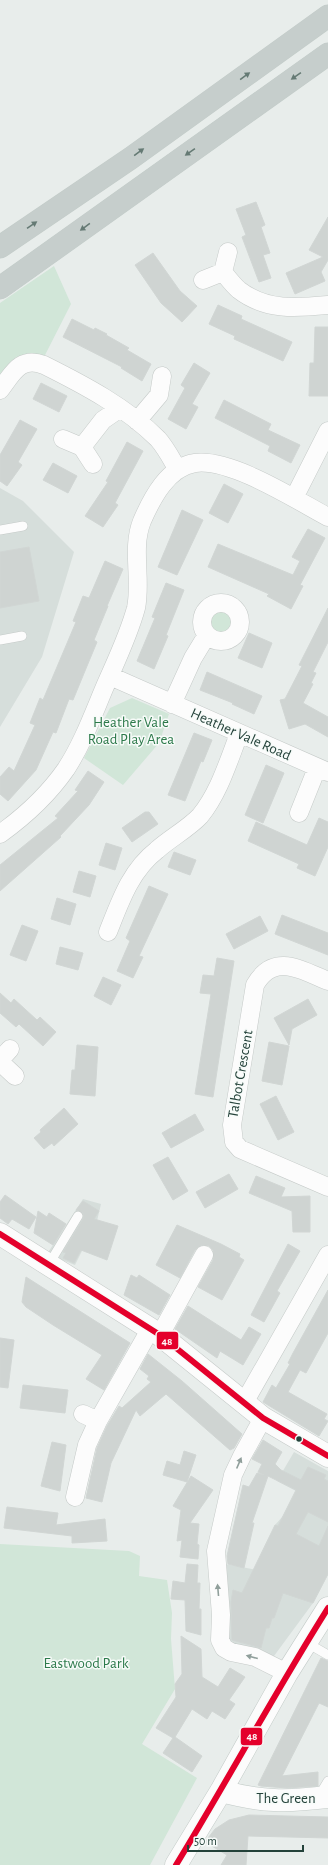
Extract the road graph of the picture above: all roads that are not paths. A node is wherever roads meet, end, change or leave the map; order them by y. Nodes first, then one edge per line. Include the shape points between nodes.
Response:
1 (328, 16) edge
2 (328, 54) edge
3 (0, 247) edge
4 (228, 252) dead end
5 (223, 272) junction
6 (203, 280) dead end
7 (0, 288) edge
8 (328, 305) edge
9 (162, 376) dead end
10 (0, 390) edge
11 (120, 409) junction
12 (137, 422) junction
13 (328, 431) edge
14 (63, 439) dead end
15 (82, 447) junction
16 (93, 464) dead end
17 (178, 470) junction
18 (294, 498) junction
19 (328, 517) edge
20 (23, 526) dead end
21 (0, 530) edge
22 (207, 635) dead end
23 (22, 636) dead end
24 (0, 640) edge
25 (110, 676) junction
26 (172, 704) junction
27 (239, 734) junction
28 (323, 770) edge
29 (299, 813) dead end
30 (0, 834) edge
31 (108, 932) dead end
32 (328, 981) edge
33 (3, 1057) edge
34 (15, 1076) dead end
35 (328, 1187) edge
36 (78, 1216) dead end
37 (0, 1234) edge
38 (204, 1255) dead end
39 (328, 1255) edge
40 (49, 1264) junction
41 (155, 1332) junction
42 (244, 1403) junction
43 (263, 1418) junction
44 (328, 1456) edge
45 (75, 1497) dead end
46 (328, 1608) edge
47 (307, 1643) junction
48 (328, 1655) edge
49 (287, 1673) junction
50 (221, 1791) junction
51 (324, 1792) edge
52 (176, 1865) edge

3 -> 1 highway via 137,153
2 -> 7 highway
4 - 5 street
5 - 6 street
5 - 8 street via 239,290 260,302 281,308
9 - 12 street via 159,395
10 - 11 street via 18,367 37,363 103,396
11 - 12 street
11 - 15 street via 103,420
12 - 17 street via 158,440
13 - 18 street
14 - 15 street
15 - 16 street
17 - 18 street via 194,463 211,463 252,477
17 - 25 street via 157,492 142,522 138,549 136,607
18 - 19 street
20 - 21 lane
22 - 26 street
23 - 24 lane
25 - 26 street, Heather Vale Road
25 - 30 street via 67,767 37,804
26 - 27 street, Heather Vale Road
27 - 28 street, Heather Vale Road
27 - 31 street via 213,798 199,817 155,851 139,867 121,896 111,905
28 - 29 street
32 - 35 street, Talbot Crescent via 302,970 283,966 271,967 261,975 255,985 232,1134 240,1149
33 - 34 street
36 - 40 lane
37 - 40 main road
38 - 41 street
39 - 42 street
40 - 41 main road
41 - 42 main road
41 - 45 street via 90,1418 87,1445
42 - 43 main road
43 - 44 main road
49 -> 43 street via 255,1657 231,1652 224,1648 220,1640 221,1615 216,1551 233,1476
46 - 47 main road
47 - 48 lane
47 - 49 main road
49 - 50 main road
50 - 51 main road, The Green via 255,1800 270,1801
50 - 52 main road

